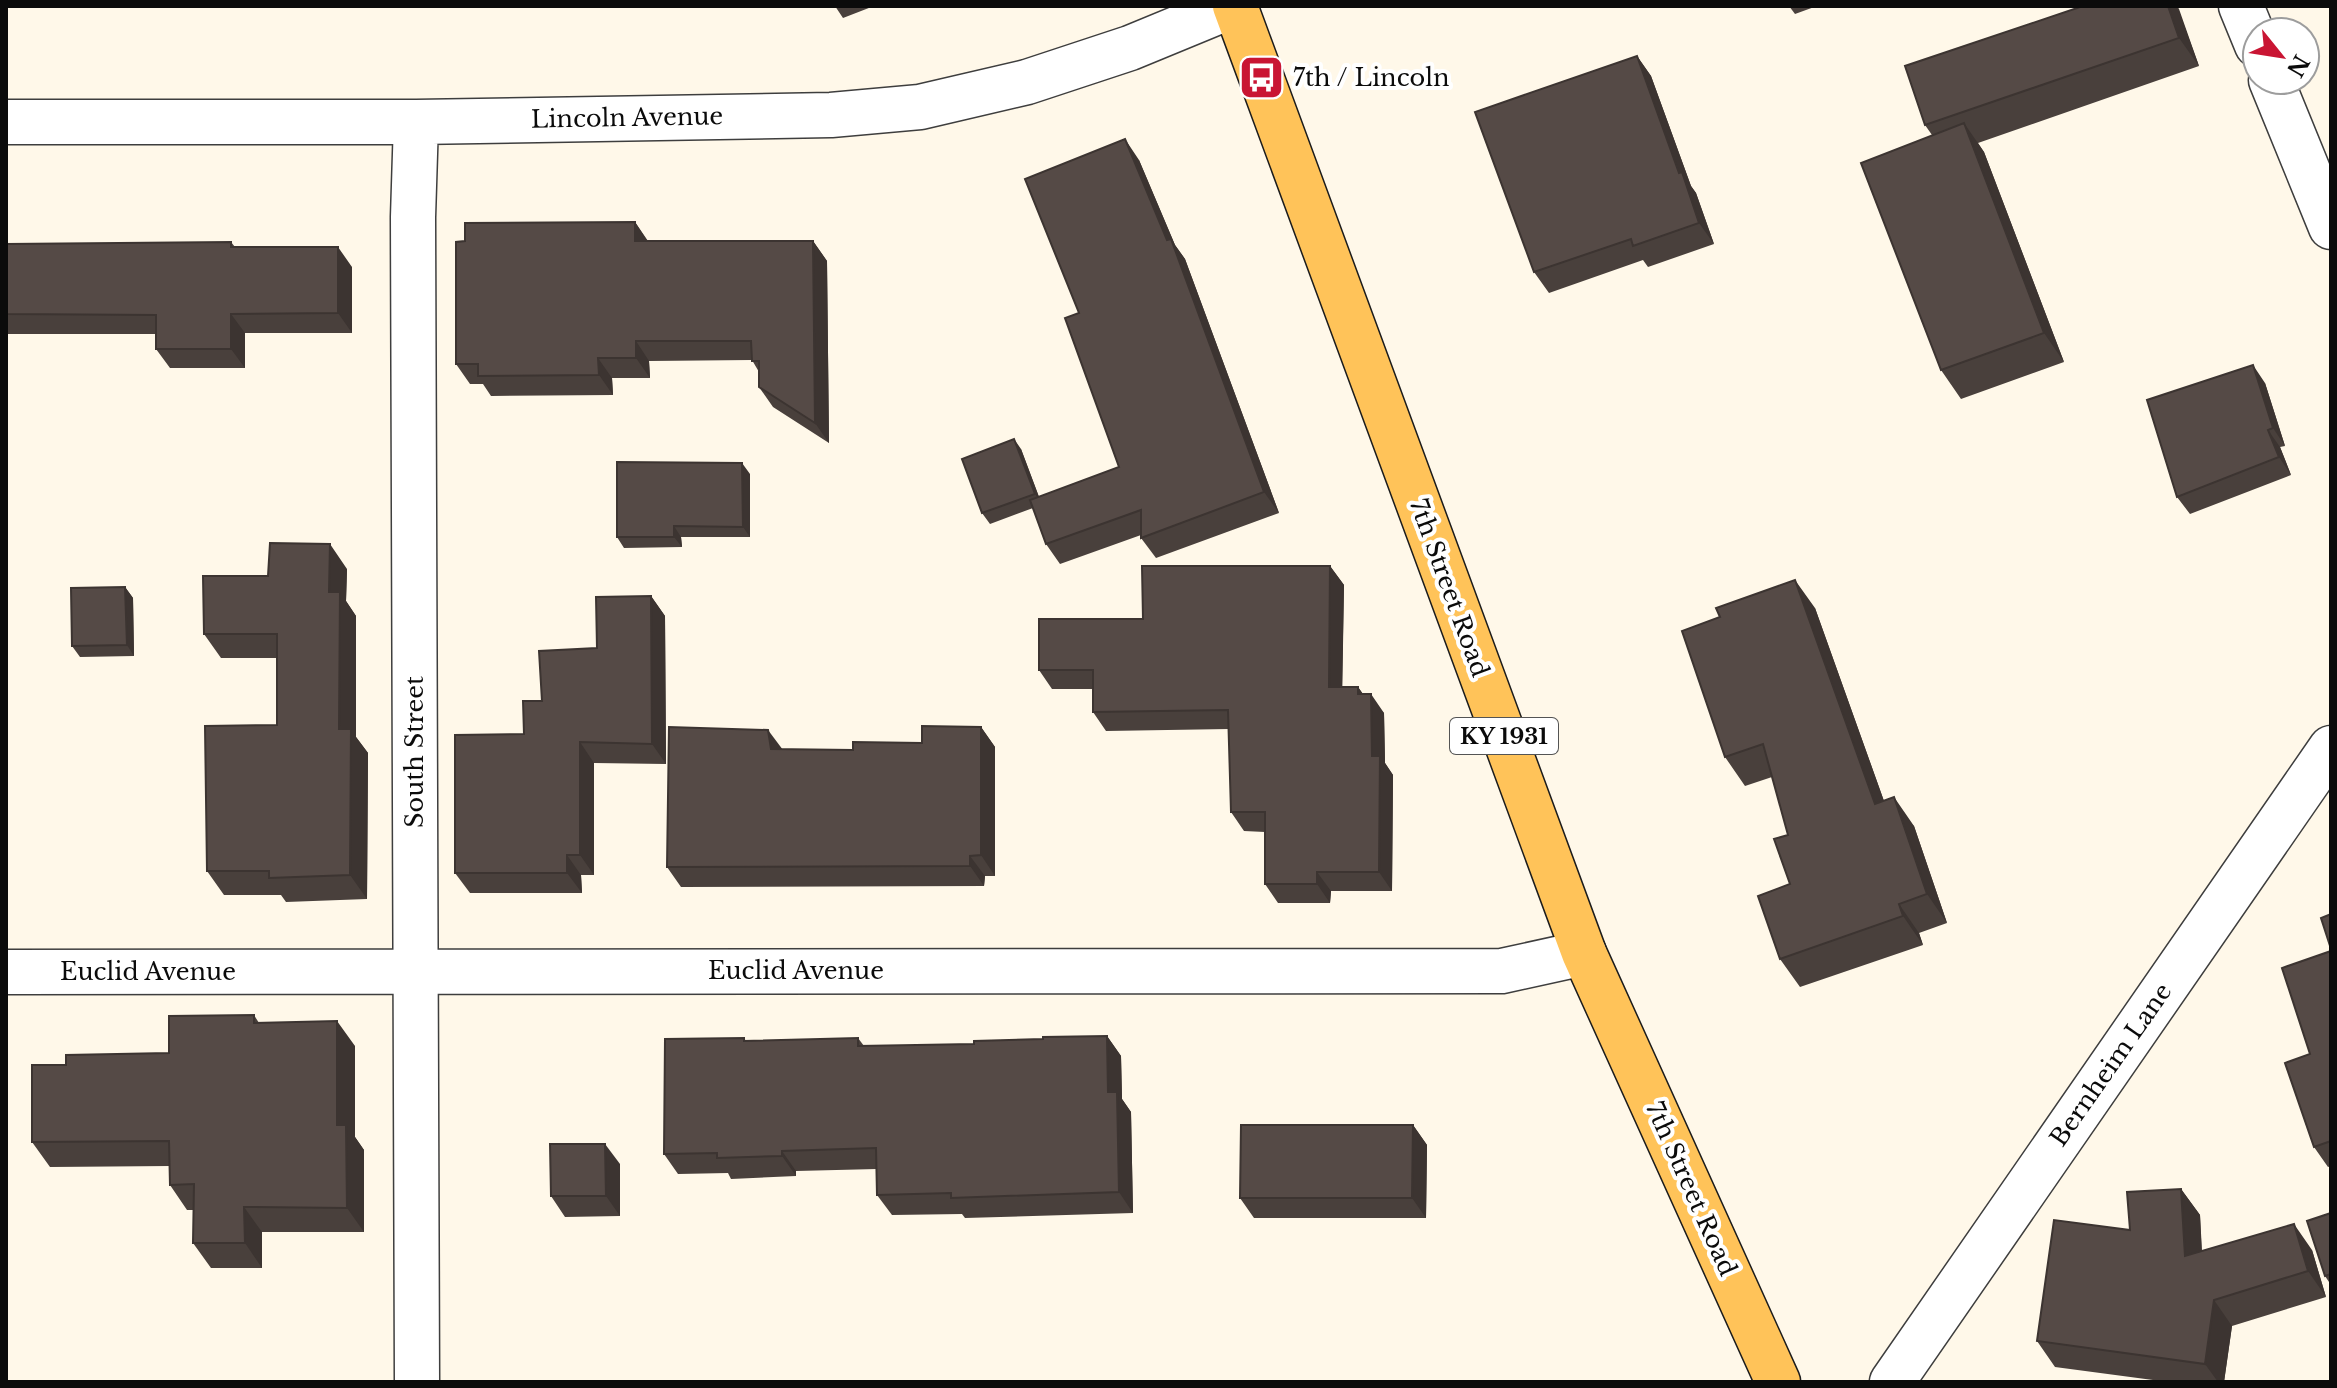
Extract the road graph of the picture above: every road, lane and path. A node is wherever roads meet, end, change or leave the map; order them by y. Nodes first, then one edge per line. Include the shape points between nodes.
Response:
1 (1233, 6) edge
2 (2278, 96) edge
3 (6, 122) edge
4 (416, 122) junction
5 (2331, 227) edge
6 (2331, 748) edge
7 (1584, 953) junction
8 (6, 972) edge
9 (416, 972) junction
10 (417, 1382) edge
11 (1778, 1382) edge
12 (1892, 1382) edge

1 - 4 street, Lincoln Avenue via 1027,82 920,107 831,115
1 - 7 main road, 7th Street Road / KY 1931
2 - 5 street
3 - 4 street, Lincoln Avenue
4 - 9 street, South Street
6 - 12 street, Bernheim Lane
7 - 9 street, Euclid Avenue via 1502,971
7 - 11 main road, 7th Street Road / KY 1931
8 - 9 street, Euclid Avenue
9 - 10 street, South Street

